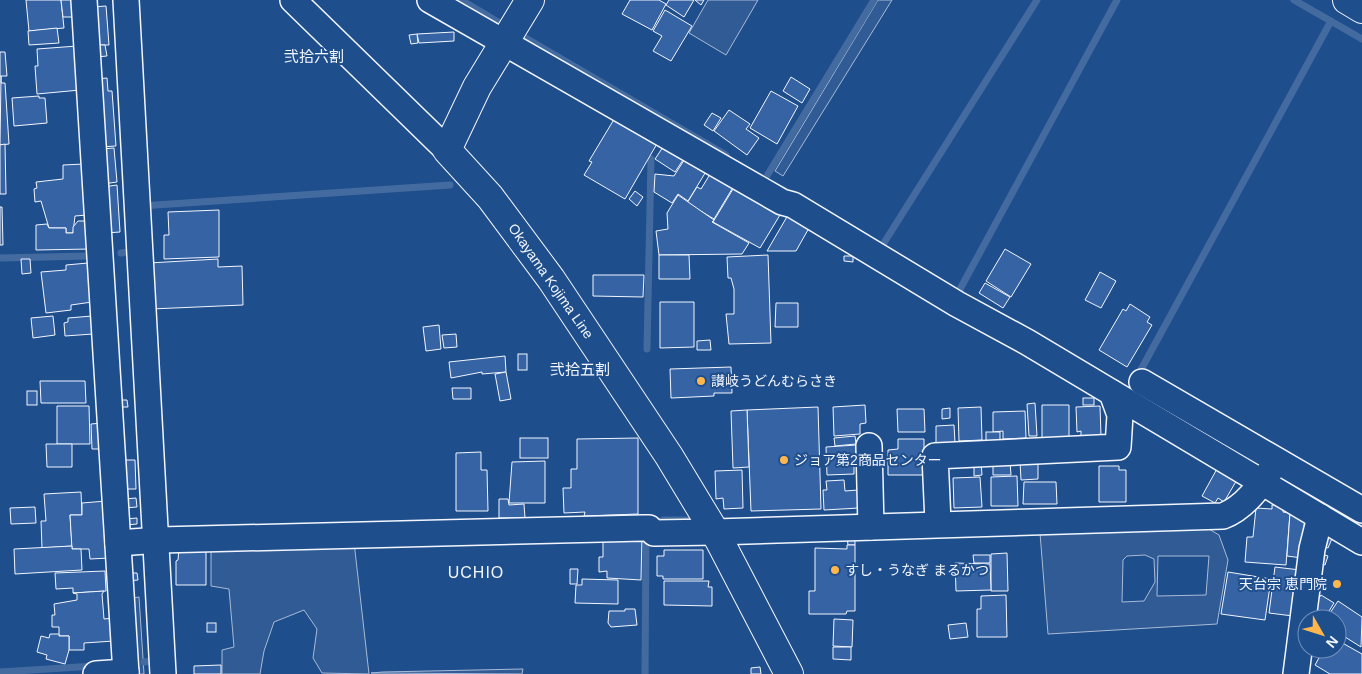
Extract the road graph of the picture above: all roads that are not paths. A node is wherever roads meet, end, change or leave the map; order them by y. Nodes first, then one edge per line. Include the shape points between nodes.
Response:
1 (84, 0) edge
2 (126, 0) edge
3 (293, 0) edge
4 (430, 0) edge
5 (530, 0) edge
6 (1347, 0) edge
7 (1362, 8) edge
8 (508, 34) junction
9 (447, 150) junction
10 (1142, 382) dead end
11 (1112, 393) junction
12 (868, 446) dead end
13 (1270, 471) junction
14 (1362, 510) edge
15 (938, 516) dead end
16 (1320, 517) junction
17 (871, 520) junction
18 (715, 532) junction
19 (145, 539) junction
20 (1362, 542) edge
21 (126, 673) edge
22 (96, 674) edge
23 (163, 674) edge
24 (789, 674) edge
25 (1296, 674) edge

1 - 19 street
2 - 19 street via 137,207
3 - 9 street
4 - 8 street
5 - 8 main road
6 - 7 main road
8 - 9 main road via 477,87
8 - 11 street via 782,202 793,205
9 - 18 main road, Okayama Kojima Line via 490,197 556,286 669,456
10 - 13 street
11 - 13 street
11 - 15 street via 1120,415 1118,448 935,456
12 - 17 street
13 - 14 street
13 - 16 street
13 - 17 street via 1234,512 1223,516
16 - 20 street
16 - 25 street via 1312,549
17 - 18 street
18 - 19 street via 654,533 646,528
18 - 24 main road, Okayama Kojima Line
19 - 21 street
19 - 23 street
21 - 22 street

